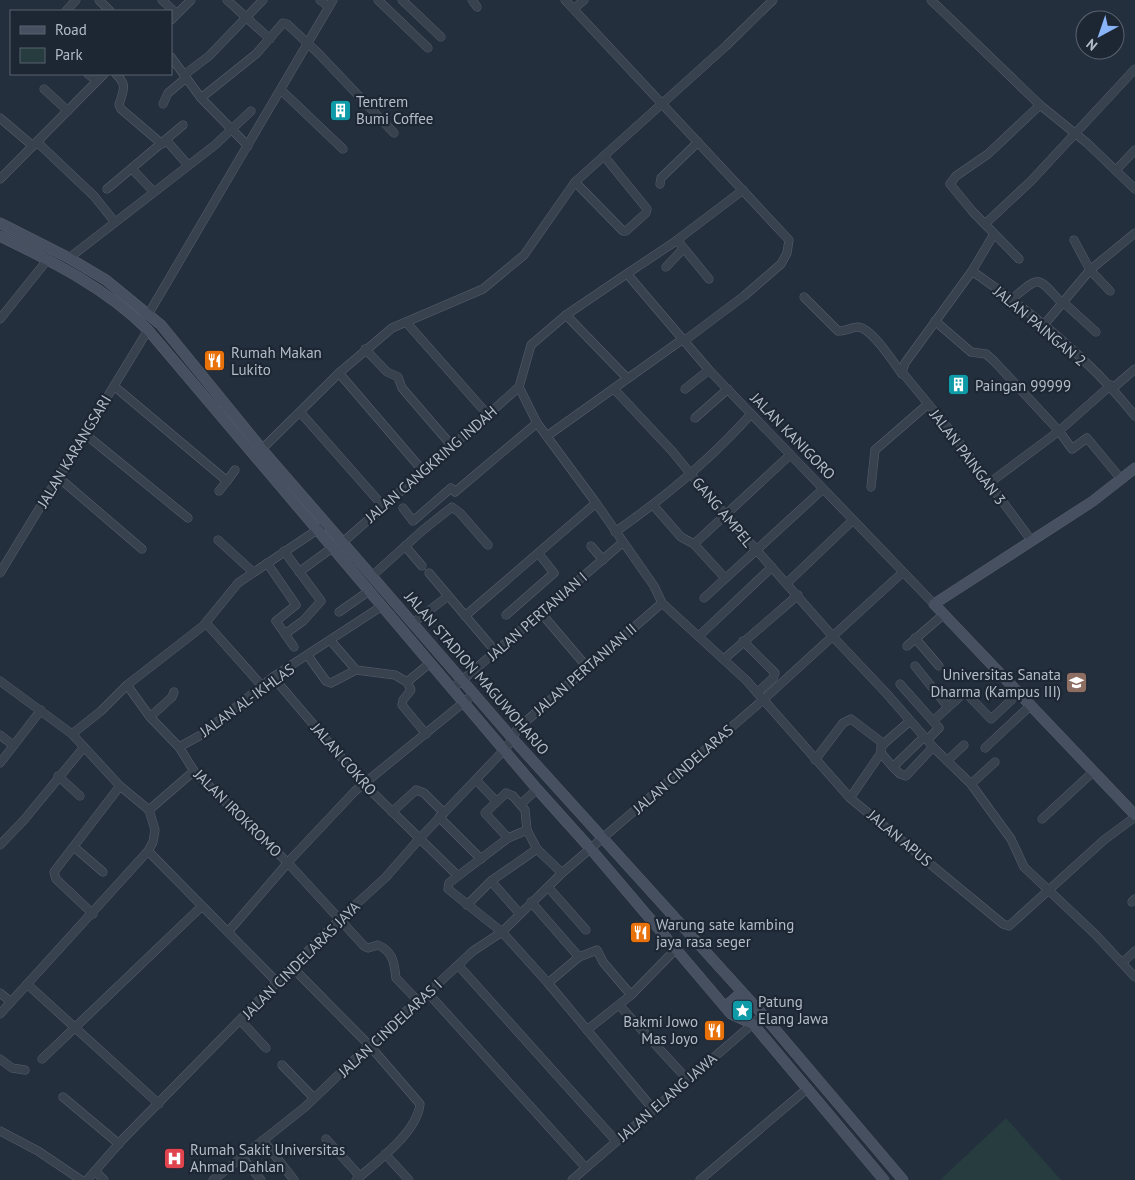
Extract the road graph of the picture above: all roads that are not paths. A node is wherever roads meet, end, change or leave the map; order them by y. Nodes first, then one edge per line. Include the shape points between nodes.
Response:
1 (76, 0) edge
2 (99, 0) edge
3 (191, 0) edge
4 (227, 0) edge
5 (263, 0) edge
6 (320, 0) edge
7 (378, 0) edge
8 (402, 0) edge
9 (565, 0) edge
10 (584, 0) edge
11 (773, 0) edge
12 (930, 0) edge
13 (331, 4) edge
14 (574, 9) junction
15 (67, 10) edge
16 (109, 10) edge
17 (174, 17) edge
18 (245, 18) junction
19 (440, 37) dead end
20 (270, 39) junction
21 (308, 44) junction
22 (428, 48) dead end
23 (172, 57) edge
24 (1135, 70) edge
25 (89, 75) edge
26 (103, 75) edge
27 (117, 75) edge
28 (185, 76) junction
29 (97, 81) junction
30 (44, 88) dead end
31 (281, 90) junction
32 (201, 98) junction
33 (662, 103) junction
34 (162, 104) dead end
35 (1040, 105) junction
36 (68, 111) junction
37 (251, 111) dead end
38 (0, 118) edge
39 (183, 125) dead end
40 (231, 129) junction
41 (394, 133) dead end
42 (1074, 133) junction
43 (164, 142) junction
44 (698, 142) junction
45 (35, 144) junction
46 (248, 146) junction
47 (343, 150) dead end
48 (1135, 150) edge
49 (604, 156) junction
50 (188, 165) junction
51 (132, 170) junction
52 (1116, 170) junction
53 (0, 179) edge
54 (575, 182) junction
55 (660, 184) dead end
56 (1135, 189) edge
57 (107, 190) dead end
58 (743, 190) junction
59 (153, 191) junction
60 (114, 222) junction
61 (0, 223) edge
62 (985, 224) junction
63 (1135, 233) edge
64 (994, 234) junction
65 (0, 236) edge
66 (679, 239) junction
67 (1074, 240) dead end
68 (683, 249) junction
69 (69, 258) junction
70 (48, 259) junction
71 (1020, 259) dead end
72 (666, 267) dead end
73 (1090, 270) junction
74 (972, 271) junction
75 (625, 275) junction
76 (708, 279) dead end
77 (117, 288) junction
78 (1110, 291) dead end
79 (110, 296) junction
80 (804, 297) dead end
81 (1012, 299) junction
82 (1062, 302) junction
83 (149, 313) junction
84 (566, 315) junction
85 (0, 320) edge
86 (935, 320) junction
87 (406, 322) junction
88 (1043, 326) junction
89 (148, 330) junction
90 (1096, 332) dead end
91 (684, 340) junction
92 (365, 349) junction
93 (184, 353) junction
94 (174, 360) junction
95 (1135, 369) edge
96 (709, 370) junction
97 (339, 373) junction
98 (903, 375) junction
99 (626, 378) junction
100 (114, 386) junction
101 (519, 387) junction
102 (1112, 387) junction
103 (614, 389) junction
104 (728, 389) junction
105 (685, 390) dead end
106 (928, 404) junction
107 (300, 412) junction
108 (751, 414) junction
109 (488, 415) junction
110 (1135, 416) edge
111 (695, 418) dead end
112 (537, 423) junction
113 (1059, 430) junction
114 (85, 434) junction
115 (547, 436) junction
116 (452, 446) junction
117 (262, 450) junction
118 (790, 455) junction
119 (1135, 468) edge
120 (236, 470) dead end
121 (423, 471) junction
122 (690, 472) junction
123 (58, 477) junction
124 (1121, 479) junction
125 (227, 481) junction
126 (988, 484) junction
127 (871, 487) dead end
128 (823, 489) junction
129 (219, 491) dead end
130 (596, 503) junction
131 (653, 505) junction
132 (383, 506) junction
133 (403, 508) dead end
134 (725, 515) junction
135 (188, 518) dead end
136 (413, 520) junction
137 (853, 520) junction
138 (322, 526) junction
139 (423, 530) junction
140 (615, 532) junction
141 (218, 540) dead end
142 (1031, 540) junction
143 (343, 542) junction
144 (622, 543) junction
145 (694, 544) junction
146 (488, 545) dead end
147 (405, 546) junction
148 (590, 546) dead end
149 (332, 548) junction
150 (142, 549) dead end
151 (284, 551) junction
152 (757, 551) junction
153 (539, 554) junction
154 (603, 560) junction
155 (267, 563) junction
156 (422, 566) dead end
157 (772, 567) junction
158 (253, 572) junction
159 (299, 572) junction
160 (903, 572) junction
161 (0, 573) edge
162 (429, 573) dead end
163 (372, 576) junction
164 (725, 578) junction
165 (787, 583) junction
166 (369, 591) junction
167 (798, 595) junction
168 (448, 596) junction
169 (704, 598) dead end
170 (662, 603) junction
171 (934, 604) junction
172 (382, 606) junction
173 (339, 612) dead end
174 (541, 613) junction
175 (944, 614) junction
176 (466, 616) junction
177 (506, 616) dead end
178 (206, 623) junction
179 (413, 624) junction
180 (284, 634) junction
181 (699, 636) junction
182 (832, 636) junction
183 (915, 638) junction
184 (332, 640) junction
185 (743, 642) junction
186 (294, 646) dead end
187 (907, 646) dead end
188 (496, 652) junction
189 (308, 656) junction
190 (724, 659) junction
191 (430, 662) junction
192 (915, 666) dead end
193 (938, 666) dead end
194 (587, 667) junction
195 (356, 670) junction
196 (273, 677) junction
197 (0, 681) edge
198 (463, 681) junction
199 (408, 682) junction
200 (900, 684) dead end
201 (127, 685) junction
202 (263, 687) junction
203 (452, 689) junction
204 (174, 692) dead end
205 (757, 693) junction
206 (1019, 693) junction
207 (474, 694) junction
208 (764, 700) junction
209 (464, 703) junction
210 (1031, 705) junction
211 (948, 707) junction
212 (41, 710) junction
213 (150, 717) junction
214 (910, 720) junction
215 (934, 720) junction
216 (72, 734) junction
217 (426, 734) junction
218 (0, 735) edge
219 (926, 738) junction
220 (514, 740) junction
221 (884, 744) junction
222 (13, 745) junction
223 (964, 745) dead end
224 (84, 747) junction
225 (179, 747) junction
226 (933, 747) junction
227 (985, 748) dead end
228 (504, 750) junction
229 (881, 753) junction
230 (815, 760) junction
231 (947, 761) junction
232 (995, 762) dead end
233 (0, 763) edge
234 (893, 767) junction
235 (194, 771) junction
236 (1094, 771) junction
237 (58, 776) junction
238 (476, 780) junction
239 (364, 784) junction
240 (971, 784) junction
241 (120, 786) junction
242 (537, 789) junction
243 (80, 796) dead end
244 (850, 798) junction
245 (496, 801) junction
246 (521, 804) junction
247 (149, 810) junction
248 (392, 812) junction
249 (442, 815) junction
250 (1135, 816) edge
251 (1042, 819) dead end
252 (527, 830) junction
253 (420, 838) junction
254 (508, 838) junction
255 (603, 838) junction
256 (0, 845) edge
257 (74, 847) junction
258 (590, 848) junction
259 (537, 850) junction
260 (148, 851) junction
261 (481, 858) junction
262 (288, 863) junction
263 (103, 872) dead end
264 (562, 872) junction
265 (458, 876) junction
266 (491, 881) junction
267 (548, 887) junction
268 (1049, 890) junction
269 (532, 902) junction
270 (467, 905) junction
271 (202, 906) junction
272 (93, 914) junction
273 (520, 914) junction
274 (340, 919) junction
275 (586, 930) dead end
276 (228, 932) junction
277 (502, 932) junction
278 (676, 949) junction
279 (1135, 950) edge
280 (579, 957) junction
281 (1122, 963) junction
282 (458, 965) junction
283 (293, 968) junction
284 (1135, 977) edge
285 (277, 982) junction
286 (548, 983) junction
287 (27, 984) junction
288 (0, 993) edge
289 (428, 993) junction
290 (742, 993) junction
291 (631, 995) junction
292 (10, 1001) junction
293 (418, 1001) junction
294 (620, 1005) junction
295 (725, 1007) junction
296 (0, 1014) edge
297 (763, 1015) junction
298 (240, 1020) junction
299 (753, 1024) junction
300 (74, 1026) junction
301 (587, 1030) junction
302 (370, 1046) junction
303 (266, 1048) dead end
304 (0, 1058) edge
305 (42, 1059) dead end
306 (282, 1065) dead end
307 (25, 1070) dead end
308 (687, 1079) junction
309 (808, 1088) junction
310 (63, 1097) dead end
311 (314, 1098) junction
312 (159, 1104) junction
313 (653, 1109) junction
314 (0, 1131) edge
315 (326, 1139) dead end
316 (263, 1140) junction
317 (616, 1141) junction
318 (119, 1144) junction
319 (385, 1154) junction
320 (242, 1157) junction
321 (586, 1168) junction
322 (95, 1171) junction
323 (357, 1179) edge
324 (81, 1180) edge
325 (87, 1180) edge
326 (104, 1180) edge
327 (213, 1180) edge
328 (261, 1180) edge
329 (294, 1180) edge
330 (409, 1180) edge
331 (572, 1180) edge
332 (700, 1180) edge
333 (884, 1180) edge
334 (903, 1180) edge

1 - 15 street
2 - 16 street
3 - 17 street
4 - 18 street
5 - 18 street
6 - 13 street
7 - 22 street
8 - 19 street
9 - 14 street
10 - 14 street
11 - 33 street
12 - 35 street
13 - 21 street
14 - 33 street
18 - 20 street
18 - 28 street
20 - 21 street via 283,23
20 - 32 street
21 - 31 street
21 - 41 street
23 - 28 street
24 - 42 street
25 - 29 street
26 - 29 street
27 - 43 street via 125,88 120,109
28 - 32 street
28 - 34 street
29 - 36 street
30 - 36 street
31 - 46 street
31 - 47 street
32 - 40 street
33 - 44 street
33 - 49 street
35 - 42 street
35 - 62 street via 988,154 956,176 950,184
36 - 45 street
37 - 40 street
38 - 45 street
39 - 43 street
40 - 46 street
40 - 50 street
42 - 52 street
42 - 62 street via 1031,181
43 - 50 street
43 - 51 street
44 - 55 street via 661,178
44 - 58 street
45 - 53 street
45 - 60 street via 94,196
46 - 83 street
48 - 52 street
49 - 54 street
49 - 54 street via 647,209 626,231 616,225
50 - 59 street
51 - 57 street
51 - 59 street
52 - 56 street
54 - 87 street via 524,255 498,278 483,289
58 - 66 street
58 - 91 street via 786,236 789,243 787,253 781,264 744,296
59 - 60 street
60 - 69 street
61 - 69 main road, JALAN STADION MAGUWOHARJO
62 - 64 street
63 - 73 street
64 - 71 street
64 - 74 street
65 - 70 main road, JALAN STADION MAGUWOHARJO
66 - 68 street via 677,242
66 - 75 street
67 - 73 street
68 - 72 street
68 - 76 street
69 - 77 main road, JALAN STADION MAGUWOHARJO
70 - 79 main road, JALAN STADION MAGUWOHARJO
70 - 85 street
73 - 78 street
73 - 82 street
74 - 81 street, JALAN PAINGAN 2
74 - 86 street
75 - 84 street
75 - 91 street, JALAN KANIGORO
77 - 79 main road
77 - 83 main road, JALAN STADION MAGUWOHARJO
79 - 89 main road, JALAN STADION MAGUWOHARJO
80 - 98 street, JALAN PAINGAN 3 via 838,331 860,327 866,331
81 - 82 street via 1036,281
81 - 88 street, JALAN PAINGAN 2
82 - 88 street
82 - 90 street
83 - 93 main road, JALAN STADION MAGUWOHARJO
84 - 99 street
84 - 101 street via 531,345
86 - 98 street via 905,362
86 - 113 street via 971,352 986,354 994,361
87 - 92 street via 392,328
87 - 109 street
88 - 102 street, JALAN PAINGAN 2
89 - 94 main road, JALAN STADION MAGUWOHARJO
89 - 100 street, JALAN KARANGSARI
91 - 96 street, JALAN KANIGORO
91 - 99 street
92 - 97 street
92 - 116 street via 387,372 398,377 402,388
93 - 94 main road
93 - 117 main road, JALAN STADION MAGUWOHARJO
94 - 138 main road, JALAN STADION MAGUWOHARJO
95 - 102 street
96 - 104 street, JALAN KANIGORO
96 - 105 street
97 - 107 street
97 - 121 street
98 - 106 street, JALAN PAINGAN 3
99 - 103 street
100 - 114 street, JALAN KARANGSARI
100 - 125 street
101 - 109 street, JALAN CANGKRING INDAH
101 - 112 street
102 - 110 street, JALAN PAINGAN 2
102 - 113 street
103 - 115 street
103 - 122 street, GANG AMPEL
104 - 108 street, JALAN KANIGORO
104 - 111 street
106 - 126 street, JALAN PAINGAN 3
106 - 127 street via 874,452
107 - 117 street
107 - 132 street
108 - 118 street, JALAN KANIGORO
108 - 122 street via 724,444
109 - 116 street, JALAN CANGKRING INDAH
112 - 115 street
112 - 136 street via 455,492 452,488
113 - 124 street via 1072,449 1086,437
113 - 126 street
114 - 123 street, JALAN KARANGSARI
114 - 135 street
115 - 130 street
116 - 121 street, JALAN CANGKRING INDAH
117 - 138 main road, JALAN STADION MAGUWOHARJO
118 - 128 street, JALAN KANIGORO
118 - 134 street
119 - 124 main road
120 - 125 street
121 - 132 street, JALAN CANGKRING INDAH
122 - 131 street
122 - 134 street, GANG AMPEL
123 - 150 street
123 - 161 street, JALAN KARANGSARI
124 - 142 main road via 1093,501
125 - 129 street
126 - 142 street, JALAN PAINGAN 3
128 - 137 street, JALAN KANIGORO
128 - 152 street
130 - 140 street
130 - 153 street
131 - 140 street
131 - 145 street via 681,537
132 - 143 street, JALAN CANGKRING INDAH
133 - 136 street
134 - 145 street
134 - 152 street, GANG AMPEL
136 - 139 street
137 - 160 street, JALAN KANIGORO
137 - 165 street
138 - 143 main road, JALAN STADION MAGUWOHARJO
138 - 149 main road, JALAN STADION MAGUWOHARJO
138 - 151 street
139 - 146 street via 452,507
139 - 147 street
140 - 144 street
141 - 158 street
142 - 171 main road
143 - 163 main road, JALAN STADION MAGUWOHARJO
144 - 154 street, JALAN PERTANIAN I
144 - 170 street via 654,586
145 - 164 street
147 - 156 street
147 - 163 street
148 - 154 street
149 - 159 street
149 - 166 main road, JALAN STADION MAGUWOHARJO
151 - 155 street
151 - 159 street
152 - 157 street, GANG AMPEL
152 - 164 street
153 - 176 street
153 - 177 street via 554,573
154 - 174 street, JALAN PERTANIAN I
155 - 158 street
155 - 180 street via 296,605 276,621
157 - 165 street, GANG AMPEL
157 - 181 street
158 - 178 street via 238,583
159 - 180 street via 321,600 303,621
160 - 171 street, JALAN KANIGORO
160 - 182 street, JALAN CINDELARAS
162 - 168 street
163 - 179 main road, JALAN STADION MAGUWOHARJO
164 - 169 street
165 - 167 street, GANG AMPEL
166 - 172 main road, JALAN STADION MAGUWOHARJO
166 - 173 street
167 - 182 street, GANG AMPEL
167 - 185 street
168 - 176 street
168 - 179 street
170 - 181 street, JALAN APUS
170 - 194 street, JALAN PERTANIAN II
171 - 175 main road, JALAN KANIGORO
172 - 184 street, JALAN AL-IKHLAS
172 - 191 main road, JALAN STADION MAGUWOHARJO
174 - 188 street, JALAN PERTANIAN I
174 - 194 street
175 - 183 street
175 - 206 main road, JALAN KANIGORO
176 - 188 street
178 - 201 street
178 - 202 street
179 - 198 main road, JALAN STADION MAGUWOHARJO
180 - 186 street
181 - 190 street, JALAN APUS
182 - 208 street, JALAN CINDELARAS
182 - 214 street, GANG AMPEL
183 - 187 street
183 - 193 street
184 - 189 street, JALAN AL-IKHLAS
184 - 195 street
185 - 190 street
185 - 205 street via 774,673
188 - 198 street, JALAN PERTANIAN I
189 - 195 street via 330,683
189 - 196 street, JALAN AL-IKHLAS
190 - 205 street, JALAN APUS
191 - 199 street
191 - 203 main road, JALAN STADION MAGUWOHARJO
192 - 211 street
194 - 220 street, JALAN PERTANIAN II via 517,729
195 - 199 street via 395,675
196 - 202 street, JALAN AL-IKHLAS
196 - 239 street, JALAN COKRO
197 - 212 street
198 - 203 street, JALAN PERTANIAN I
198 - 207 main road, JALAN STADION MAGUWOHARJO
199 - 217 street via 411,690 402,704
200 - 215 street
201 - 213 street
201 - 216 street
202 - 225 street, JALAN AL-IKHLAS via 201,735
203 - 209 main road, JALAN STADION MAGUWOHARJO
204 - 213 street
205 - 208 street, JALAN APUS
206 - 210 main road, JALAN KANIGORO
206 - 211 street via 991,719 965,692
207 - 209 street, JALAN IROKROMO
207 - 220 main road, JALAN STADION MAGUWOHARJO
208 - 230 street, JALAN APUS
208 - 255 street, JALAN CINDELARAS
209 - 217 street, JALAN IROKROMO
209 - 228 main road, JALAN STADION MAGUWOHARJO
210 - 227 street
210 - 236 main road, JALAN KANIGORO
211 - 215 street
212 - 216 street
212 - 222 street
213 - 225 street
214 - 219 street, GANG AMPEL
214 - 221 street
215 - 219 street via 939,728
216 - 224 street
217 - 239 street, JALAN IROKROMO
218 - 222 street
219 - 226 street, GANG AMPEL
219 - 234 street
220 - 228 street, JALAN CINDELARAS JAYA
220 - 255 main road, JALAN STADION MAGUWOHARJO
221 - 229 street
221 - 230 street via 851,719 843,723
222 - 233 street
223 - 231 street
224 - 237 street
224 - 241 street
225 - 235 street, JALAN IROKROMO
226 - 231 street, GANG AMPEL
226 - 234 street via 906,776
228 - 238 street, JALAN CINDELARAS JAYA
228 - 242 main road, JALAN STADION MAGUWOHARJO
229 - 234 street
229 - 244 street
230 - 244 street, JALAN APUS
231 - 240 street, GANG AMPEL
232 - 240 street
235 - 247 street
235 - 262 street, JALAN IROKROMO
236 - 250 main road, JALAN KANIGORO
236 - 251 street
237 - 243 street
237 - 256 street
238 - 245 street
238 - 249 street, JALAN CINDELARAS JAYA
239 - 248 street, JALAN COKRO
239 - 262 street, JALAN IROKROMO
240 - 268 street, GANG AMPEL via 1011,839 1024,867
241 - 247 street
241 - 257 street
242 - 246 street
242 - 258 main road, JALAN STADION MAGUWOHARJO
244 - 268 street, JALAN APUS via 1005,926 1009,926
245 - 246 street via 506,793
245 - 254 street via 485,814
246 - 252 street via 527,815
247 - 260 street via 155,830
248 - 249 street via 416,790 424,793
248 - 253 street, JALAN COKRO
249 - 253 street, JALAN CINDELARAS JAYA
249 - 261 street
250 - 268 street
252 - 254 street
252 - 259 street
253 - 265 street, JALAN COKRO
253 - 274 street, JALAN CINDELARAS JAYA via 380,883
254 - 261 street
255 - 258 street, JALAN CINDELARAS
255 - 290 main road, JALAN STADION MAGUWOHARJO
257 - 263 street
257 - 272 street via 54,872 55,877
258 - 264 street, JALAN CINDELARAS I
258 - 278 main road, JALAN STADION MAGUWOHARJO
259 - 264 street
259 - 266 street
260 - 271 street
260 - 272 street
261 - 265 street
262 - 274 street
262 - 276 street
264 - 267 street, JALAN CINDELARAS I
265 - 270 street via 449,883 448,889
266 - 270 street
266 - 273 street
267 - 269 street, JALAN CINDELARAS I
267 - 275 street
268 - 281 street, GANG AMPEL
269 - 273 street, JALAN CINDELARAS I
269 - 280 street
270 - 277 street
271 - 276 street
271 - 300 street
272 - 287 street
273 - 277 street, JALAN CINDELARAS I
274 - 283 street, JALAN CINDELARAS JAYA
274 - 293 street via 366,947 378,945 390,953 396,978
276 - 285 street
277 - 282 street, JALAN CINDELARAS I
277 - 286 street
278 - 291 street
278 - 295 main road, JALAN STADION MAGUWOHARJO
279 - 281 street
280 - 286 street
280 - 291 street via 598,950 607,967
281 - 284 street, GANG AMPEL
282 - 289 street, JALAN CINDELARAS I
282 - 317 street
283 - 285 street, JALAN CINDELARAS JAYA
283 - 302 street
285 - 298 street, JALAN CINDELARAS JAYA
286 - 301 street
287 - 292 street
287 - 300 street
288 - 292 street
289 - 293 street, JALAN CINDELARAS I
289 - 321 street
290 - 295 main road
290 - 297 main road, JALAN STADION MAGUWOHARJO
291 - 294 street
292 - 296 street
293 - 302 street, JALAN CINDELARAS I
294 - 301 street
294 - 308 street
295 - 299 main road, JALAN STADION MAGUWOHARJO via 735,1018
297 - 299 street, JALAN ELANG JAWA
297 - 334 main road, JALAN STADION MAGUWOHARJO
298 - 303 street
298 - 312 street, JALAN CINDELARAS JAYA
299 - 308 street, JALAN ELANG JAWA
299 - 309 main road, JALAN STADION MAGUWOHARJO
300 - 305 street
300 - 312 street
301 - 313 street
302 - 311 street, JALAN CINDELARAS I
302 - 319 street via 420,1104 411,1126
304 - 307 street via 12,1068
306 - 311 street
308 - 313 street, JALAN ELANG JAWA
309 - 332 street
309 - 333 main road, JALAN STADION MAGUWOHARJO
310 - 318 street
311 - 316 street, JALAN CINDELARAS I
312 - 318 street, JALAN CINDELARAS JAYA
313 - 317 street, JALAN ELANG JAWA
314 - 324 street via 38,1151
315 - 323 street via 357,1173
316 - 320 street, JALAN CINDELARAS I
316 - 329 street
317 - 321 street, JALAN ELANG JAWA
318 - 322 street, JALAN CINDELARAS JAYA
319 - 323 street
319 - 330 street
320 - 327 street, JALAN CINDELARAS I
320 - 328 street
321 - 331 street, JALAN ELANG JAWA
322 - 325 street, JALAN CINDELARAS JAYA
322 - 326 street

